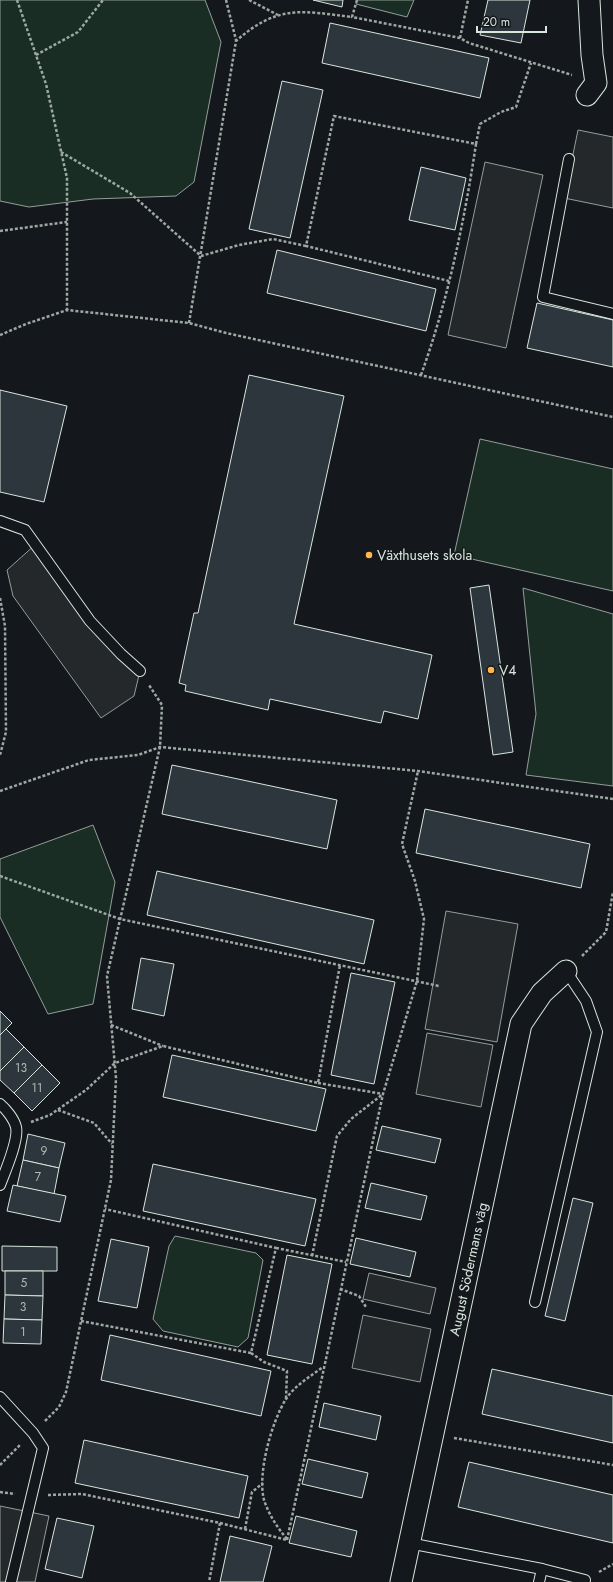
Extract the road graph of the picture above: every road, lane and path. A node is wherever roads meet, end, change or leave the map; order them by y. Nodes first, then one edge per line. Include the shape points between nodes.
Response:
1 (17, 0) edge
2 (103, 0) edge
3 (226, 0) edge
4 (248, 0) edge
5 (357, 0) edge
6 (468, 0) edge
7 (589, 0) edge
8 (278, 15) junction
9 (352, 17) junction
10 (460, 38) junction
11 (236, 41) junction
12 (36, 55) junction
13 (531, 63) junction
14 (592, 89) joint
15 (476, 144) junction
16 (61, 152) junction
17 (569, 159) dead end
18 (67, 222) junction
19 (0, 231) edge
20 (306, 246) junction
21 (201, 256) junction
22 (449, 282) junction
23 (67, 310) junction
24 (613, 314) edge
25 (189, 323) junction
26 (0, 335) edge
27 (421, 375) junction
28 (613, 416) edge
29 (0, 521) edge
30 (0, 598) edge
31 (140, 671) joint
32 (160, 747) junction
33 (0, 755) edge
34 (418, 771) junction
35 (0, 792) edge
36 (613, 799) edge
37 (0, 876) edge
38 (613, 892) edge
39 (120, 919) junction
40 (340, 965) junction
41 (566, 971) junction
42 (417, 981) junction
43 (439, 986) dead end
44 (111, 1025) junction
45 (164, 1046) junction
46 (114, 1063) junction
47 (318, 1083) junction
48 (383, 1094) junction
49 (0, 1104) edge
50 (58, 1110) junction
51 (16, 1128) junction
52 (113, 1145) junction
53 (0, 1185) edge
54 (105, 1209) junction
55 (276, 1248) junction
56 (312, 1256) junction
57 (346, 1262) junction
58 (340, 1289) junction
59 (534, 1302) dead end
60 (366, 1307) dead end
61 (81, 1321) junction
62 (251, 1353) junction
63 (323, 1367) junction
64 (0, 1397) edge
65 (286, 1399) junction
66 (33, 1433) junction
67 (431, 1434) junction
68 (0, 1465) edge
69 (613, 1465) edge
70 (263, 1483) junction
71 (32, 1495) junction
72 (220, 1523) junction
73 (245, 1529) junction
74 (287, 1540) junction
75 (409, 1543) junction
76 (542, 1569) junction
77 (585, 1580) dead end
78 (11, 1582) edge
79 (209, 1582) edge
80 (401, 1582) edge
81 (539, 1582) edge

1 - 12 path
2 - 12 path via 78,32
3 - 11 path
4 - 8 path
5 - 9 path
6 - 10 path
7 - 14 street
8 - 9 path via 306,12
8 - 11 path via 252,27
9 - 10 path
10 - 13 path
11 - 21 path via 207,206
12 - 16 path via 46,84
13 - 14 path
13 - 15 path via 516,107 480,124
15 - 20 path via 334,116
15 - 22 path via 465,215
16 - 18 path via 67,178
16 - 21 path via 130,193
17 - 24 lane via 543,297
18 - 19 path
18 - 23 path
20 - 21 path via 273,239
20 - 22 path
21 - 25 path
22 - 27 path via 436,334
23 - 25 path
23 - 26 path
25 - 27 path
27 - 28 path
29 - 31 lane via 25,530 90,621
30 - 33 path via 5,626 6,732
31 - 32 path via 162,705
32 - 34 path
32 - 35 path via 138,755 89,760
32 - 39 path
34 - 36 path
34 - 42 path via 402,844 415,881 424,919
37 - 39 path
38 - 41 path via 606,932
39 - 40 path
39 - 44 path via 107,976
40 - 42 path
40 - 47 path
41 - 59 lane via 586,1001 597,1032
41 - 67 street, August Södermans väg via 542,993 521,1024
42 - 43 path
42 - 48 path
44 - 45 path
44 - 46 path
45 - 46 path
45 - 47 path
46 - 50 path via 86,1090
46 - 52 path via 116,1078
47 - 48 path
48 - 56 path via 351,1119 337,1136
48 - 57 path
49 - 51 lane
50 - 51 path
50 - 52 path via 94,1123
51 - 53 lane via 13,1147
52 - 54 path via 111,1180
54 - 55 path
54 - 61 path
55 - 56 path
55 - 62 path
56 - 57 path
57 - 58 path
58 - 60 path via 359,1296
58 - 63 path
61 - 62 path
61 - 66 path via 66,1392 59,1407
62 - 65 path via 264,1362 287,1371
63 - 65 path
63 - 74 path
64 - 66 lane
65 - 70 path via 273,1423 267,1442
66 - 68 path
66 - 71 lane via 43,1448
67 - 69 path
67 - 75 street, August Södermans väg
70 - 73 path via 252,1492
70 - 74 path via 264,1498 271,1518
71 - 72 path via 82,1494
71 - 78 lane
72 - 73 path
72 - 79 path
73 - 74 path
75 - 76 lane
75 - 80 street, August Södermans väg
76 - 77 lane
76 - 81 lane

